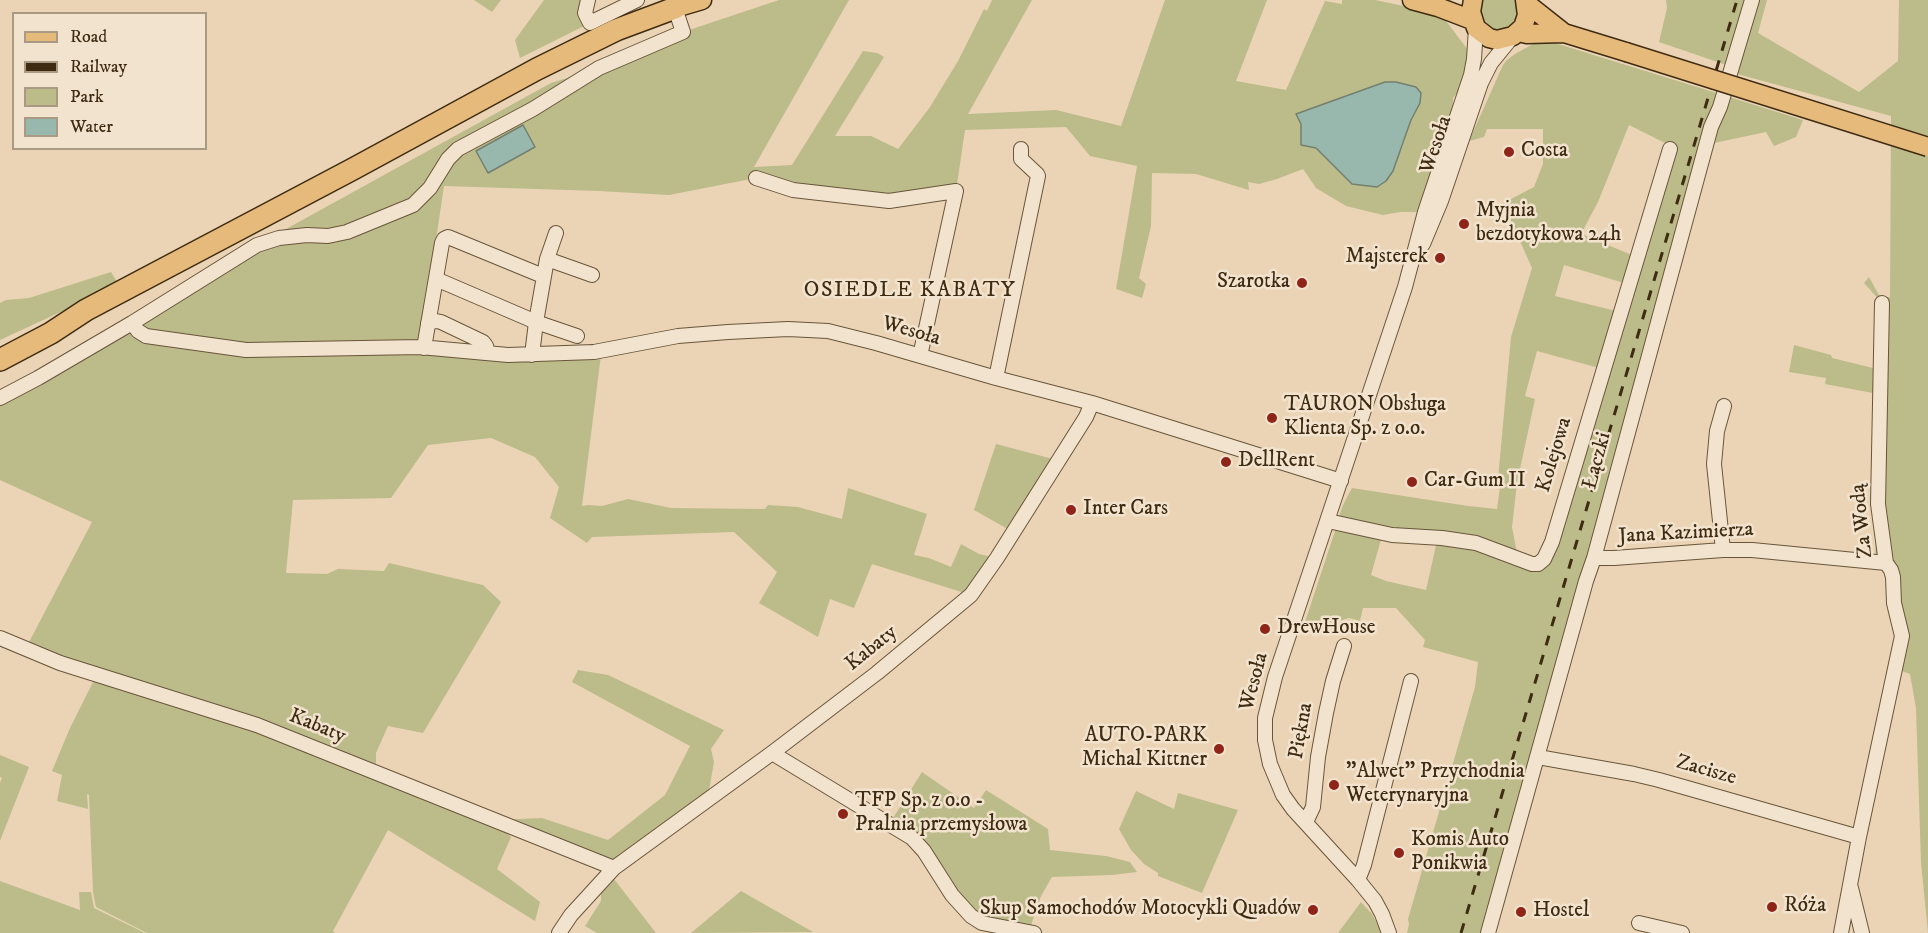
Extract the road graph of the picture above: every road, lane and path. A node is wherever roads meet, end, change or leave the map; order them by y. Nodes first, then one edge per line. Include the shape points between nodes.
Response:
1 (588, 0) edge
2 (637, 0) edge
3 (702, 0) edge
4 (1412, 0) edge
5 (1473, 0) edge
6 (1752, 0) edge
7 (1525, 1) edge
8 (674, 4) edge
9 (1474, 24) junction
10 (1564, 33) junction
11 (1516, 34) junction
12 (1928, 147) edge
13 (1021, 149) dead end
14 (1670, 149) dead end
15 (756, 177) dead end
16 (556, 233) dead end
17 (547, 259) junction
18 (1410, 273) junction
19 (592, 275) dead end
20 (543, 276) junction
21 (436, 279) junction
22 (1882, 303) dead end
23 (86, 310) junction
24 (536, 322) junction
25 (132, 323) junction
26 (428, 323) junction
27 (577, 336) dead end
28 (422, 347) junction
29 (0, 348) edge
30 (488, 353) junction
31 (532, 355) junction
32 (920, 356) junction
33 (0, 360) edge
34 (996, 378) junction
35 (0, 398) edge
36 (1092, 403) junction
37 (1724, 406) dead end
38 (1341, 481) junction
39 (1328, 520) junction
40 (1723, 550) junction
41 (1594, 558) junction
42 (1886, 563) junction
43 (0, 638) edge
44 (1344, 645) dead end
45 (1411, 681) dead end
46 (772, 753) junction
47 (1538, 757) junction
48 (1306, 822) junction
49 (1859, 837) junction
50 (614, 868) junction
51 (1358, 880) junction
52 (1850, 883) junction
53 (1639, 923) dead end
54 (560, 933) edge
55 (1034, 933) edge
56 (1389, 933) edge
57 (1488, 933) edge
58 (1682, 933) edge
59 (1841, 933) edge
60 (1862, 933) edge

1 - 2 street via 585,13 591,23
3 - 8 main road
4 - 9 main road
5 - 9 main road
6 - 41 street, Łączki via 1711,127
7 - 10 main road
7 - 11 main road via 1526,22
8 - 23 highway via 557,58
8 - 25 street via 682,32 598,68 533,109 458,148 413,205 347,232 279,238 257,245
9 - 11 main road via 1497,40
9 - 18 street, Wesoła via 1471,75 1425,212
10 - 11 main road
10 - 12 main road, bridge
11 - 18 street, Wesoła via 1491,63 1481,83 1430,231
13 - 34 street via 1021,159 1038,176
14 - 39 street, Kolejowa via 1544,559 1532,564 1476,543 1392,535
15 - 32 street via 793,190 889,201 956,190
16 - 17 street
17 - 19 street
17 - 20 street
18 - 38 street, Wesoła
20 - 21 street via 448,237 442,243
20 - 24 street
21 - 24 street
21 - 26 street
22 - 42 street, Za Wodą via 1878,486
23 - 29 highway
23 - 33 highway
24 - 27 street
24 - 31 street
25 - 28 street, Wesoła via 146,336 246,350
25 - 35 street
26 - 28 street
26 - 30 street via 441,322 483,342
28 - 30 street, Wesoła
30 - 31 street, Wesoła
31 - 32 street, Wesoła via 594,352 678,336 788,329 828,331
32 - 34 street, Wesoła
34 - 36 street, Wesoła
36 - 38 street, Wesoła
36 - 46 street, Kabaty via 971,595
37 - 40 street via 1713,464
38 - 39 street, Wesoła
39 - 48 street, Wesoła via 1265,718 1265,740 1274,776 1283,795
40 - 41 street, Jana Kazimierza
40 - 42 street, Jana Kazimierza
41 - 47 street, Łączki
42 - 49 street, Za Wodą via 1893,577 1902,636
43 - 50 street, Kabaty via 69,666 257,725
44 - 48 street, Piękna via 1326,712 1313,807
45 - 51 street
46 - 50 street, Kabaty
46 - 55 street via 912,838 971,916 982,923
47 - 49 street, Zacisze via 1659,780
47 - 57 street, Łączki
48 - 51 street, Wesoła
49 - 52 street, Za Wodą
50 - 54 street, Kabaty via 571,915
51 - 56 street, Wesoła via 1383,914
52 - 59 street, Za Wodą
52 - 60 street
53 - 58 street

